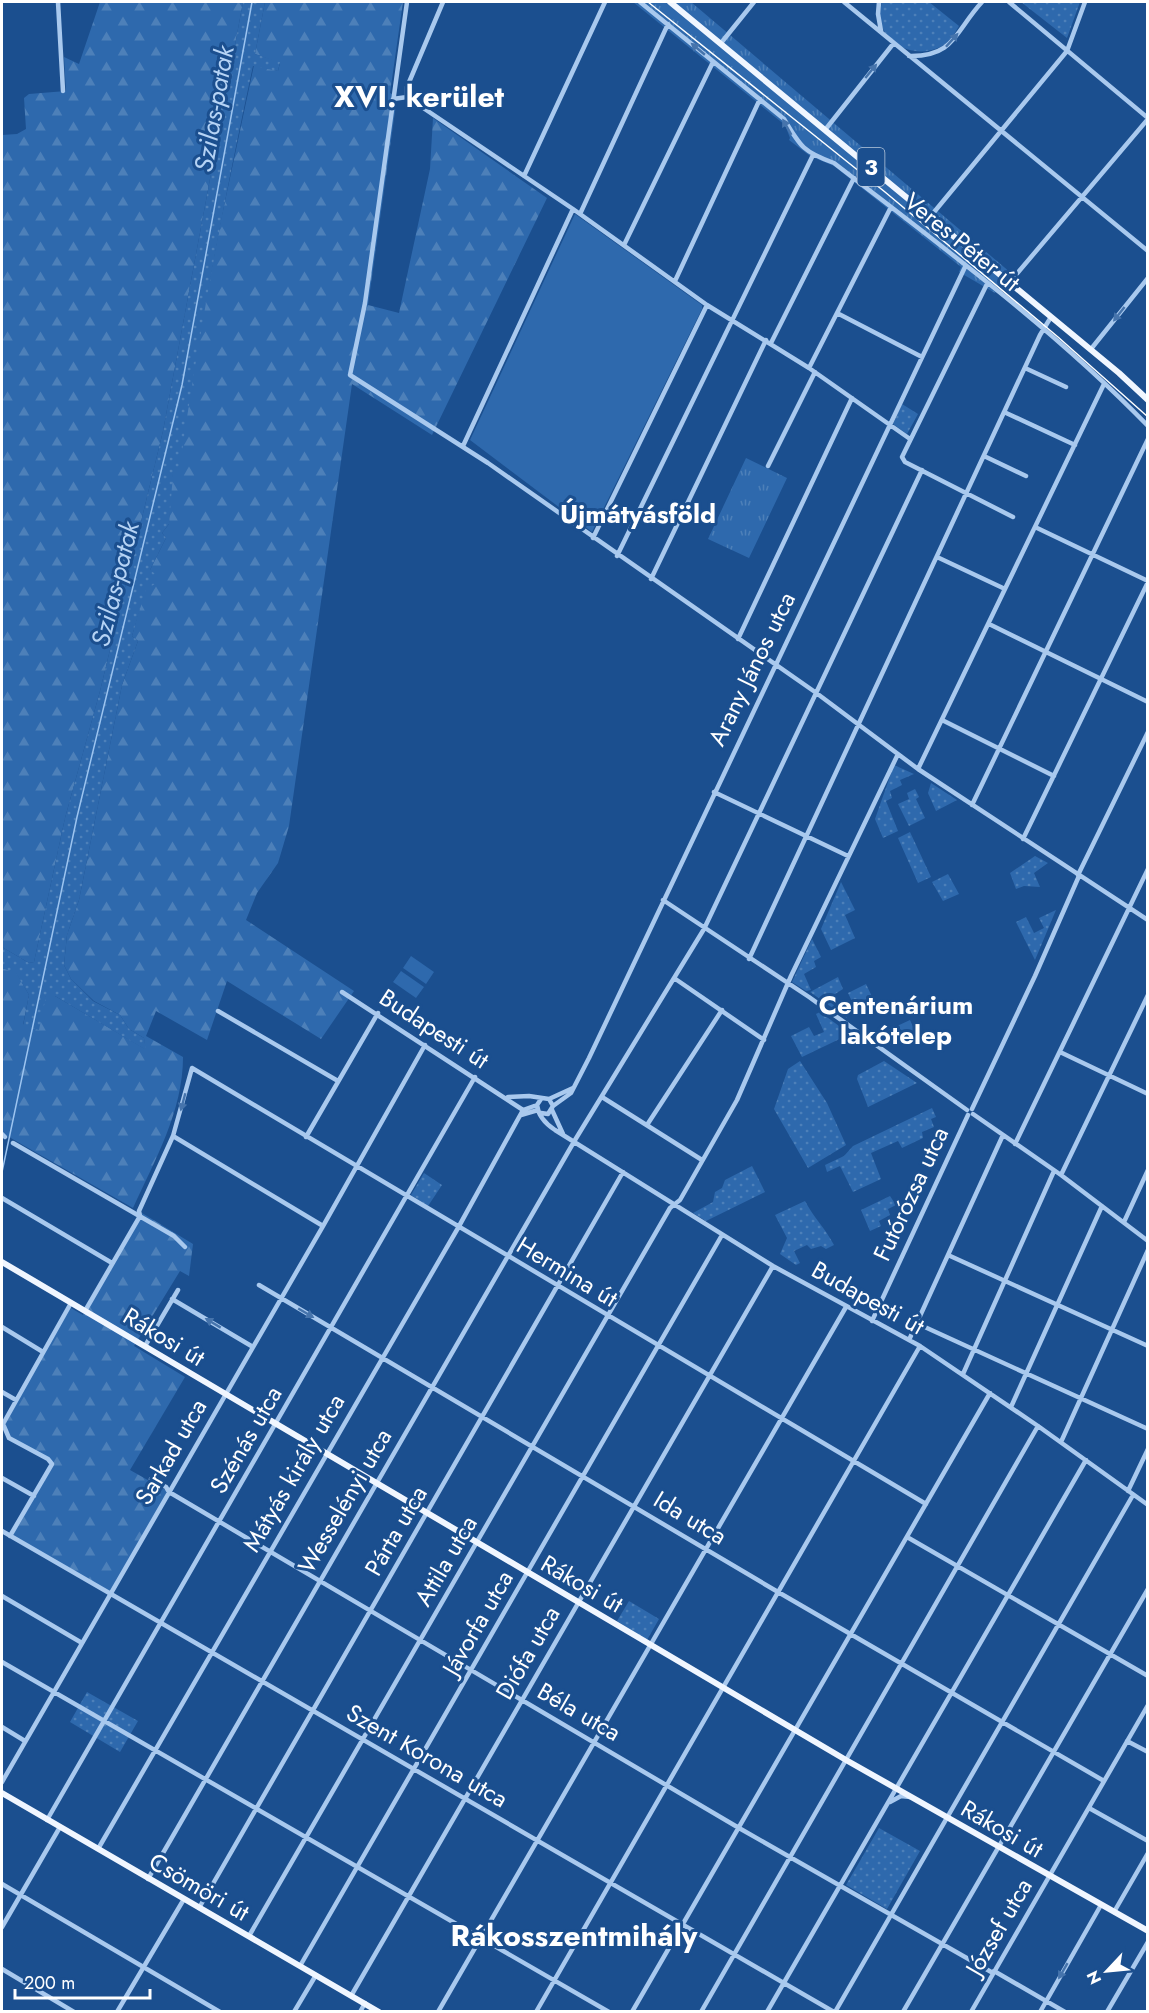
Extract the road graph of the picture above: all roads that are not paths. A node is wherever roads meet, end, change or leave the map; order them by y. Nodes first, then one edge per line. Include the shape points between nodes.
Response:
1 (58, 2) edge
2 (407, 2) edge
3 (443, 2) edge
4 (605, 2) edge
5 (640, 2) edge
6 (670, 2) edge
7 (754, 2) edge
8 (844, 2) edge
9 (879, 2) edge
10 (982, 2) edge
11 (1009, 2) edge
12 (1085, 2) edge
13 (668, 24) junction
14 (881, 32) junction
15 (721, 43) junction
16 (893, 44) junction
17 (1067, 51) junction
18 (909, 56) junction
19 (713, 62) junction
20 (63, 91) dead end
21 (407, 97) junction
22 (393, 99) junction
23 (760, 99) junction
24 (1148, 118) edge
25 (825, 129) junction
26 (1001, 133) junction
27 (813, 155) junction
28 (524, 176) junction
29 (854, 178) junction
30 (1081, 196) junction
31 (891, 207) junction
32 (573, 209) junction
33 (580, 214) junction
34 (930, 217) junction
35 (624, 245) junction
36 (1148, 250) edge
37 (965, 267) junction
38 (1148, 278) edge
39 (675, 281) junction
40 (1010, 283) junction
41 (987, 284) junction
42 (707, 305) junction
43 (837, 313) junction
44 (1051, 317) junction
45 (732, 320) junction
46 (1042, 330) junction
47 (768, 342) junction
48 (1091, 350) junction
49 (922, 357) junction
50 (809, 368) junction
51 (1025, 368) junction
52 (814, 372) junction
53 (1104, 384) junction
54 (1066, 387) dead end
55 (852, 398) junction
56 (1148, 400) edge
57 (1004, 412) junction
58 (889, 425) junction
59 (1148, 426) edge
60 (1148, 439) edge
61 (910, 440) junction
62 (1075, 445) junction
63 (463, 446) junction
64 (984, 456) junction
65 (768, 466) dead end
66 (922, 470) junction
67 (1026, 476) dead end
68 (966, 494) junction
69 (1013, 517) dead end
70 (1035, 527) junction
71 (594, 538) junction
72 (1091, 554) junction
73 (617, 556) junction
74 (937, 557) junction
75 (651, 579) junction
76 (1148, 581) edge
77 (1005, 589) junction
78 (989, 624) junction
79 (738, 639) junction
80 (1045, 651) junction
81 (774, 664) junction
82 (1101, 678) junction
83 (815, 692) junction
84 (1148, 702) edge
85 (942, 720) junction
86 (859, 724) junction
87 (1148, 732) edge
88 (998, 748) junction
89 (898, 754) junction
90 (918, 769) junction
91 (1054, 776) junction
92 (714, 792) junction
93 (972, 805) junction
94 (759, 813) junction
95 (806, 836) junction
96 (1023, 839) junction
97 (848, 856) junction
98 (1148, 869) edge
99 (1078, 875) junction
100 (663, 900) junction
101 (1130, 907) junction
102 (1148, 920) edge
103 (704, 929) junction
104 (749, 959) junction
105 (674, 978) junction
106 (789, 984) junction
107 (342, 992) dead end
108 (1148, 995) edge
109 (722, 1010) junction
110 (218, 1011) dead end
111 (378, 1013) junction
112 (764, 1040) junction
113 (425, 1045) junction
114 (1060, 1052) junction
115 (1109, 1075) junction
116 (475, 1077) junction
117 (338, 1081) junction
118 (573, 1088) junction
119 (1148, 1094) edge
120 (505, 1097) junction
121 (602, 1097) junction
122 (549, 1099) junction
123 (539, 1106) junction
124 (552, 1108) junction
125 (522, 1112) junction
126 (970, 1112) junction
127 (648, 1125) junction
128 (563, 1134) junction
129 (1003, 1135) junction
130 (173, 1136) junction
131 (306, 1137) junction
132 (575, 1141) junction
133 (13, 1143) dead end
134 (1015, 1144) junction
135 (702, 1160) junction
136 (355, 1167) junction
137 (1148, 1170) edge
138 (1054, 1171) junction
139 (623, 1172) junction
140 (1060, 1175) junction
141 (406, 1197) junction
142 (2, 1198) edge
143 (674, 1205) junction
144 (1102, 1206) junction
145 (140, 1216) junction
146 (1124, 1222) junction
147 (323, 1226) junction
148 (458, 1228) junction
149 (722, 1235) junction
150 (1148, 1241) edge
151 (185, 1247) dead end
152 (1148, 1250) edge
153 (948, 1255) junction
154 (508, 1257) junction
155 (2, 1262) edge
156 (112, 1263) junction
157 (773, 1266) junction
158 (1005, 1281) junction
159 (259, 1285) dead end
160 (557, 1287) junction
161 (177, 1290) dead end
162 (281, 1298) junction
163 (172, 1299) junction
164 (71, 1303) junction
165 (1059, 1305) junction
166 (846, 1307) junction
167 (85, 1311) junction
168 (608, 1317) junction
169 (872, 1321) junction
170 (916, 1323) junction
171 (2, 1327) edge
172 (332, 1328) junction
173 (1112, 1330) junction
174 (909, 1340) junction
175 (145, 1346) junction
176 (920, 1346) junction
177 (1148, 1346) edge
178 (253, 1347) junction
179 (658, 1347) junction
180 (973, 1350) junction
181 (43, 1352) junction
182 (382, 1358) junction
183 (963, 1374) junction
184 (1027, 1374) junction
185 (709, 1376) junction
186 (432, 1387) junction
187 (2, 1392) edge
188 (990, 1393) junction
189 (225, 1394) junction
190 (1080, 1399) junction
191 (16, 1400) junction
192 (1011, 1407) junction
193 (482, 1416) junction
194 (782, 1419) junction
195 (276, 1423) junction
196 (1038, 1426) junction
197 (1148, 1429) edge
198 (1061, 1442) junction
199 (533, 1447) junction
200 (1148, 1449) edge
201 (326, 1454) junction
202 (1086, 1460) junction
203 (853, 1461) junction
204 (584, 1476) junction
205 (2, 1478) edge
206 (151, 1479) dead end
207 (376, 1483) junction
208 (1128, 1491) junction
209 (169, 1492) junction
210 (1133, 1495) junction
211 (34, 1496) junction
212 (926, 1504) junction
213 (1148, 1505) edge
214 (635, 1506) junction
215 (427, 1513) junction
216 (219, 1522) junction
217 (2, 1531) edge
218 (10, 1536) junction
219 (907, 1536) junction
220 (478, 1543) junction
221 (706, 1548) junction
222 (270, 1551) junction
223 (958, 1566) junction
224 (528, 1572) junction
225 (320, 1581) junction
226 (1148, 1589) edge
227 (778, 1592) junction
228 (110, 1594) junction
229 (1009, 1595) junction
230 (2, 1596) edge
231 (578, 1602) junction
232 (371, 1610) junction
233 (161, 1623) junction
234 (1058, 1624) junction
235 (850, 1635) junction
236 (422, 1639) junction
237 (82, 1643) junction
238 (651, 1645) junction
239 (211, 1653) junction
240 (1109, 1653) junction
241 (2, 1662) edge
242 (901, 1663) junction
243 (472, 1669) junction
244 (1148, 1676) edge
245 (262, 1681) junction
246 (723, 1688) junction
247 (54, 1692) junction
248 (953, 1692) junction
249 (522, 1700) junction
250 (1148, 1705) edge
251 (313, 1711) junction
252 (105, 1720) junction
253 (1003, 1722) junction
254 (2, 1727) edge
255 (795, 1730) junction
256 (363, 1740) junction
257 (25, 1741) junction
258 (1127, 1741) junction
259 (595, 1742) junction
260 (155, 1750) junction
261 (1053, 1751) junction
262 (1148, 1752) edge
263 (846, 1760) junction
264 (414, 1769) junction
265 (206, 1779) junction
266 (1104, 1781) junction
267 (2, 1782) edge
268 (667, 1785) junction
269 (897, 1789) junction
270 (2, 1793) edge
271 (911, 1797) junction
272 (465, 1799) junction
273 (888, 1804) junction
274 (257, 1808) junction
275 (1089, 1808) junction
276 (947, 1818) junction
277 (47, 1820) junction
278 (60, 1827) junction
279 (739, 1827) junction
280 (307, 1837) junction
281 (1148, 1840) edge
282 (538, 1841) junction
283 (998, 1848) junction
284 (98, 1849) junction
285 (1148, 1852) edge
286 (790, 1857) junction
287 (358, 1867) junction
288 (1050, 1875) junction
289 (148, 1879) junction
290 (611, 1883) junction
291 (2, 1884) edge
292 (841, 1887) junction
293 (21, 1895) junction
294 (409, 1897) junction
295 (184, 1899) junction
296 (1101, 1905) junction
297 (199, 1908) junction
298 (1114, 1912) junction
299 (892, 1916) junction
300 (683, 1926) junction
301 (2, 1927) edge
302 (1148, 1931) edge
303 (249, 1936) junction
304 (481, 1938) junction
305 (1148, 1941) edge
306 (942, 1943) junction
307 (734, 1954) junction
308 (144, 1966) junction
309 (300, 1966) junction
310 (2, 1969) edge
311 (994, 1972) junction
312 (316, 1975) junction
313 (554, 1981) junction
314 (784, 1983) junction
315 (351, 1996) junction
316 (1046, 2000) junction
317 (365, 2003) junction
318 (74, 2012) edge
319 (117, 2012) edge
320 (220, 2012) edge
321 (294, 2012) edge
322 (360, 2012) edge
323 (379, 2012) edge
324 (438, 2012) edge
325 (536, 2012) edge
326 (609, 2012) edge
327 (632, 2012) edge
328 (701, 2012) edge
329 (767, 2012) edge
330 (835, 2012) edge
331 (903, 2012) edge
332 (971, 2012) edge
333 (1040, 2012) edge
334 (1065, 2012) edge
335 (1107, 2012) edge

1 - 20 street
2 - 22 street
3 - 21 street via 407,87
4 - 28 street
5 - 13 street, Veres Péter út
6 - 15 main road, Veres Péter út / 3
7 - 15 street
8 - 14 street
9 - 14 street
18 -> 10 street via 941,51
11 - 17 street
12 - 17 street
19 -> 13 street, Veres Péter út
13 - 33 street
14 - 16 street
15 - 25 main road, Veres Péter út / 3
16 - 18 street
25 -> 16 street
17 - 24 street
17 - 26 street
18 - 26 street
19 - 23 street, Veres Péter út
19 - 35 street
21 - 22 street
21 - 28 street
22 - 63 street via 365,303 350,375
27 -> 23 street, Veres Péter út via 793,137 784,119
23 - 39 street
24 - 30 street
25 - 34 main road, Veres Péter út / 3
26 - 30 street
26 - 34 street
27 - 29 street, Veres Péter út via 834,163
27 - 45 street
28 - 32 street
29 - 31 street, Veres Péter út
29 - 47 street
30 - 36 street
30 - 40 street
31 - 37 street, Veres Péter út
31 - 43 street
32 - 33 street
32 - 63 street
33 - 35 street
34 - 40 main road, Veres Péter út / 3
35 - 39 street
37 - 41 street, Veres Péter út
37 - 49 street, Arany János utca
38 -> 48 street
39 - 42 street
40 - 44 main road, Veres Péter út / 3
41 - 46 street, Veres Péter út
41 - 61 street
42 - 45 street
42 - 71 street
43 - 49 street
43 - 50 street
44 - 46 street
44 - 48 main road, Veres Péter út / 3
45 - 47 street
45 - 73 street
46 - 51 street
46 - 53 street, Veres Péter út
47 - 50 street
47 - 75 street
48 - 56 main road, Veres Péter út / 3
49 - 58 street, Arany János utca
50 - 52 street
51 - 54 street
51 - 57 street
52 - 55 street
52 - 65 street
53 - 59 street, Veres Péter út
53 - 62 street
55 - 58 street
55 - 79 street
57 - 62 street
57 - 64 street
58 - 61 street
58 - 81 street, Arany János utca
60 - 72 street
61 - 66 street via 902,457
62 - 70 street
63 - 71 street
64 - 67 street
64 - 68 street
66 - 68 street
66 - 83 street, Wesselényi utca
68 - 69 street
68 - 74 street
70 - 72 street
70 - 77 street
71 - 73 street
72 - 76 street
72 - 80 street
73 - 75 street
74 - 77 street
74 - 86 street
75 - 79 street
76 - 82 street
77 - 78 street
78 - 80 street
78 - 85 street
79 - 81 street
80 - 82 street
80 - 88 street
81 - 83 street
81 - 92 street, Arany János utca
82 - 84 street
82 - 91 street
83 - 86 street
83 - 94 street, Wesselényi utca
85 - 88 street
85 - 90 street
86 - 89 street
86 - 95 street
87 - 99 street, Futórózsa utca
88 - 91 street
88 - 93 street
89 - 90 street
89 - 97 street, Attila utca
90 - 93 street
91 - 96 street
92 - 94 street
92 - 100 street, Arany János utca
93 - 96 street
94 - 95 street
94 - 103 street, Wesselényi utca
95 - 97 street
95 - 104 street
96 - 99 street
97 - 106 street, Attila utca
98 - 101 street
99 - 101 street
99 - 126 street, Futórózsa utca
100 - 103 street
100 - 118 street, Arany János utca
101 - 102 street
101 - 114 street
103 - 104 street
103 - 105 street, Wesselényi utca
104 - 106 street
105 - 109 street
105 - 121 street, Wesselényi utca
106 - 112 street, Attila utca
106 - 126 street
107 - 111 street, Budapesti út
108 - 115 street
109 - 112 street
109 - 127 street
110 - 117 street
111 - 113 street, Budapesti út
111 - 117 street
112 - 135 street, Attila utca
113 - 116 street, Budapesti út
113 - 136 street, Sarkad utca
114 - 115 street
114 - 134 street
115 - 119 street
115 - 140 street
116 - 120 street, Budapesti út
116 - 141 street, Szénás utca
117 - 131 street
118 - 122 street
118 - 124 street, Arany János utca
120 - 123 street, Budapesti út via 526,1097
120 - 125 street, Budapesti út
121 - 127 street
121 - 132 street, Wesselényi utca
122 - 123 street
122 - 124 street
123 - 124 street via 545,1114
123 - 125 street
123 - 128 street, Budapesti út via 546,1124
124 - 128 street
125 - 148 street, Mátyás király utca
126 - 129 street
126 - 169 street, Futórózsa utca
127 - 135 street
128 - 132 street, Budapesti út
129 - 134 street
129 - 153 street
131 -> 130 street, Hermina út via 192,1068
130 - 145 street
130 - 147 street
131 - 136 street, Hermina út
132 - 139 street, Budapesti út
132 - 154 street, Wesselényi utca
133 - 145 street
134 - 138 street
135 - 143 street, Attila utca
136 - 141 street, Hermina út
136 - 147 street, Sarkad utca
137 - 146 street
138 - 140 street
138 - 158 street
139 - 143 street, Budapesti út
139 - 160 street, Párta utca
140 - 144 street
141 - 148 street, Hermina út
141 - 172 street, Szénás utca
142 - 156 street
143 - 149 street, Budapesti út
143 - 168 street, Attila utca
144 - 146 street
144 - 165 street
145 - 151 street
145 - 156 street
146 - 150 street
147 - 162 street, Sarkad utca
148 - 154 street, Hermina út
148 - 182 street, Mátyás király utca
149 - 157 street, Budapesti út
149 - 179 street, Jávorfa utca
152 - 173 street
153 - 158 street
153 - 170 street
154 - 160 street, Hermina út
154 - 186 street, Wesselényi utca
155 - 164 main road, Rákosi út
156 - 167 street
157 - 166 street, Budapesti út
157 - 185 street, Diófa utca
158 - 165 street
158 - 180 street
159 - 162 street, Ida utca
160 - 168 street, Hermina út
160 - 193 street, Párta utca
161 - 163 street
162 -> 172 street, Ida utca
162 - 178 street, Sarkad utca
163 - 175 street
178 -> 163 street
164 - 167 main road, Rákosi út
164 - 181 street
165 - 173 street
165 - 184 street
166 - 169 street, Budapesti út
166 - 194 street
167 - 175 main road, Rákosi út
168 - 179 street, Hermina út
168 - 199 street, Attila utca
169 - 174 street, Budapesti út
170 - 174 street
170 - 180 street
171 - 181 street
172 - 182 street, Ida utca
172 - 195 street, Szénás utca
173 - 177 street
173 - 190 street
174 - 176 street, Budapesti út
175 - 189 main road, Rákosi út
176 - 183 street, Budapesti út
176 - 203 street
178 - 189 street, Sarkad utca
179 - 185 street, Hermina út
179 - 204 street, Jávorfa utca
180 - 183 street
180 - 184 street
181 - 191 street
182 - 186 street, Ida utca
182 - 201 street, Mátyás király utca
183 - 188 street, Budapesti út
184 - 190 street
184 - 192 street
185 - 194 street, Hermina út
185 - 214 street, Diófa utca
186 - 193 street, Ida utca
186 - 207 street, Wesselényi utca
187 - 191 street
188 - 192 street, Budapesti út
188 - 212 street
189 - 195 main road, Rákosi út
189 - 209 street, Sarkad utca
190 - 197 street
190 - 198 street
191 - 211 street via 3,1424 5,1433 52,1462
192 - 196 street, Budapesti út
193 - 199 street, Ida utca
193 - 215 street, Párta utca
194 - 203 street, Hermina út
194 - 221 street
195 - 201 main road, Rákosi út
195 - 216 street, Szénás utca
196 - 198 street, Budapesti út
196 - 223 street
198 - 202 street, Budapesti út
199 - 204 street, Ida utca
199 - 220 street, Attila utca
200 - 208 street
201 - 207 main road, Rákosi út
201 - 222 street, Mátyás király utca
202 - 208 street, Budapesti út
202 - 229 street
203 - 212 street, Hermina út
203 - 227 street
204 - 214 street, Ida utca
204 - 224 street, Jávorfa utca
205 - 211 street
206 - 209 street, Béla utca
207 - 215 main road, Rákosi út
207 - 225 street, Wesselényi utca
208 - 210 street, Budapesti út
209 - 216 street, Béla utca
209 - 228 street, Sarkad utca
210 - 213 street, Budapesti út
210 - 234 street
211 - 218 street
212 - 219 street
214 - 221 street, Ida utca
214 - 231 street, Diófa utca
215 - 220 main road, Rákosi út
215 - 232 street, Párta utca
216 - 222 street, Béla utca
216 - 233 street, Szénás utca
217 - 218 street, Szent Korona utca
218 - 228 street, Szent Korona utca
219 - 223 street
219 - 235 street
220 - 224 main road, Rákosi út
220 - 236 street, Attila utca
221 - 227 street, Ida utca
221 - 238 street
222 - 225 street, Béla utca
222 - 239 street, Mátyás király utca
223 - 229 street
223 - 242 street
224 - 231 main road, Rákosi út
224 - 243 street, Jávorfa utca
225 - 232 street, Béla utca
225 - 245 street, Wesselényi utca
226 - 240 street
227 - 235 street, Ida utca
227 - 246 street
228 - 233 street, Szent Korona utca
228 - 237 street, Sarkad utca
229 - 234 street
229 - 248 street
230 - 237 street
231 - 238 main road, Rákosi út
231 - 249 street, Diófa utca
232 - 236 street, Béla utca
232 - 251 street, Párta utca
233 - 239 street, Szent Korona utca
233 - 252 street, Szénás utca
234 - 240 street
234 - 253 street
235 - 242 street, Ida utca
235 - 255 street
236 - 243 street, Béla utca
236 - 256 street, Attila utca
237 - 247 street, Sarkad utca
238 - 246 main road, Rákosi út
238 - 259 street
239 - 245 street, Szent Korona utca
239 - 260 street, Mátyás király utca
240 - 244 street
240 - 261 street
241 - 247 street
242 - 248 street, Ida utca
242 - 263 street
243 - 249 street, Béla utca
243 - 264 street, Jávorfa utca
245 - 251 street, Szent Korona utca
245 - 265 street, Wesselényi utca
246 - 255 main road, Rákosi út
246 - 268 street
247 - 252 street
247 - 257 street, Sarkad utca
248 - 253 street, Ida utca
248 - 269 street
249 - 259 street, Béla utca
249 - 272 street, Diófa utca
250 - 258 street, József utca
251 - 256 street, Szent Korona utca
251 - 274 street, Párta utca
252 - 260 street
252 - 277 street, Szénás utca
253 - 261 street, Ida utca
253 - 276 street
254 - 257 street
255 - 263 main road, Rákosi út
255 - 279 street
256 - 264 street, Szent Korona utca
256 - 280 street, Attila utca
257 - 267 street, Sarkad utca
258 - 262 street
258 - 266 street, József utca
259 - 268 street, Béla utca
259 - 282 street
260 - 265 street
260 - 284 street, Mátyás király utca
261 - 266 street, Ida utca
261 - 283 street
263 - 269 main road, Rákosi út
263 - 286 street
264 - 272 street, Szent Korona utca
264 - 287 street, Jávorfa utca
265 - 274 street
265 - 289 street, Wesselényi utca
266 - 275 street, József utca
268 - 279 street, Béla utca
268 - 290 street
269 - 271 main road, Rákosi út
269 - 273 street
270 - 277 main road, Csömöri út
271 - 273 street via 901,1796
271 - 276 main road, Rákosi út
272 - 282 street, Szent Korona utca
272 - 294 street, Diófa utca
273 - 292 street
274 - 280 street
274 - 297 street, Párta utca
275 - 281 street
275 - 288 street, József utca
276 - 283 main road, Rákosi út
276 - 299 street
277 - 278 main road, Csömöri út
278 - 284 main road, Csömöri út
278 - 293 street
279 - 286 street, Béla utca
279 - 300 street
280 - 287 street
280 - 303 street, Attila utca
282 - 290 street, Szent Korona utca
282 - 304 street
283 - 288 main road, Rákosi út
283 - 306 street
284 - 289 main road, Csömöri út
285 - 298 street
286 - 292 street, Béla utca
286 - 307 street
287 - 294 street
287 - 309 street, Jávorfa utca
288 - 296 main road, Rákosi út
288 - 311 street, József utca
289 - 295 main road, Csömöri út
290 - 300 street, Szent Korona utca
290 - 313 street
291 - 293 street
292 - 299 street, Béla utca
292 - 314 street
293 - 301 street
293 - 308 street
294 - 304 street
294 - 315 street, Diófa utca
295 - 297 main road, Csömöri út
295 - 308 street
296 - 298 main road, Rákosi út
296 -> 316 street
297 - 303 main road, Csömöri út
298 - 302 main road, Rákosi út
299 - 306 street, Béla utca
299 - 330 street
300 - 307 street, Szent Korona utca
300 - 327 street
303 - 309 main road, Csömöri út
304 - 313 street
304 - 324 street
305 - 335 street
306 - 311 street, Béla utca
306 - 331 street
307 - 314 street, Szent Korona utca
307 - 328 street
308 - 319 street
308 - 320 street
309 - 312 main road, Csömöri út
310 - 318 street
311 - 316 street, Béla utca
311 - 332 street, József utca
312 - 315 main road, Csömöri út
312 - 321 street
313 - 325 street
313 - 326 street
314 - 329 street
314 - 330 street, Szent Korona utca
315 - 317 main road, Csömöri út
316 - 333 street
316 - 334 street, Béla utca
317 - 322 street
317 - 323 main road, Csömöri út

